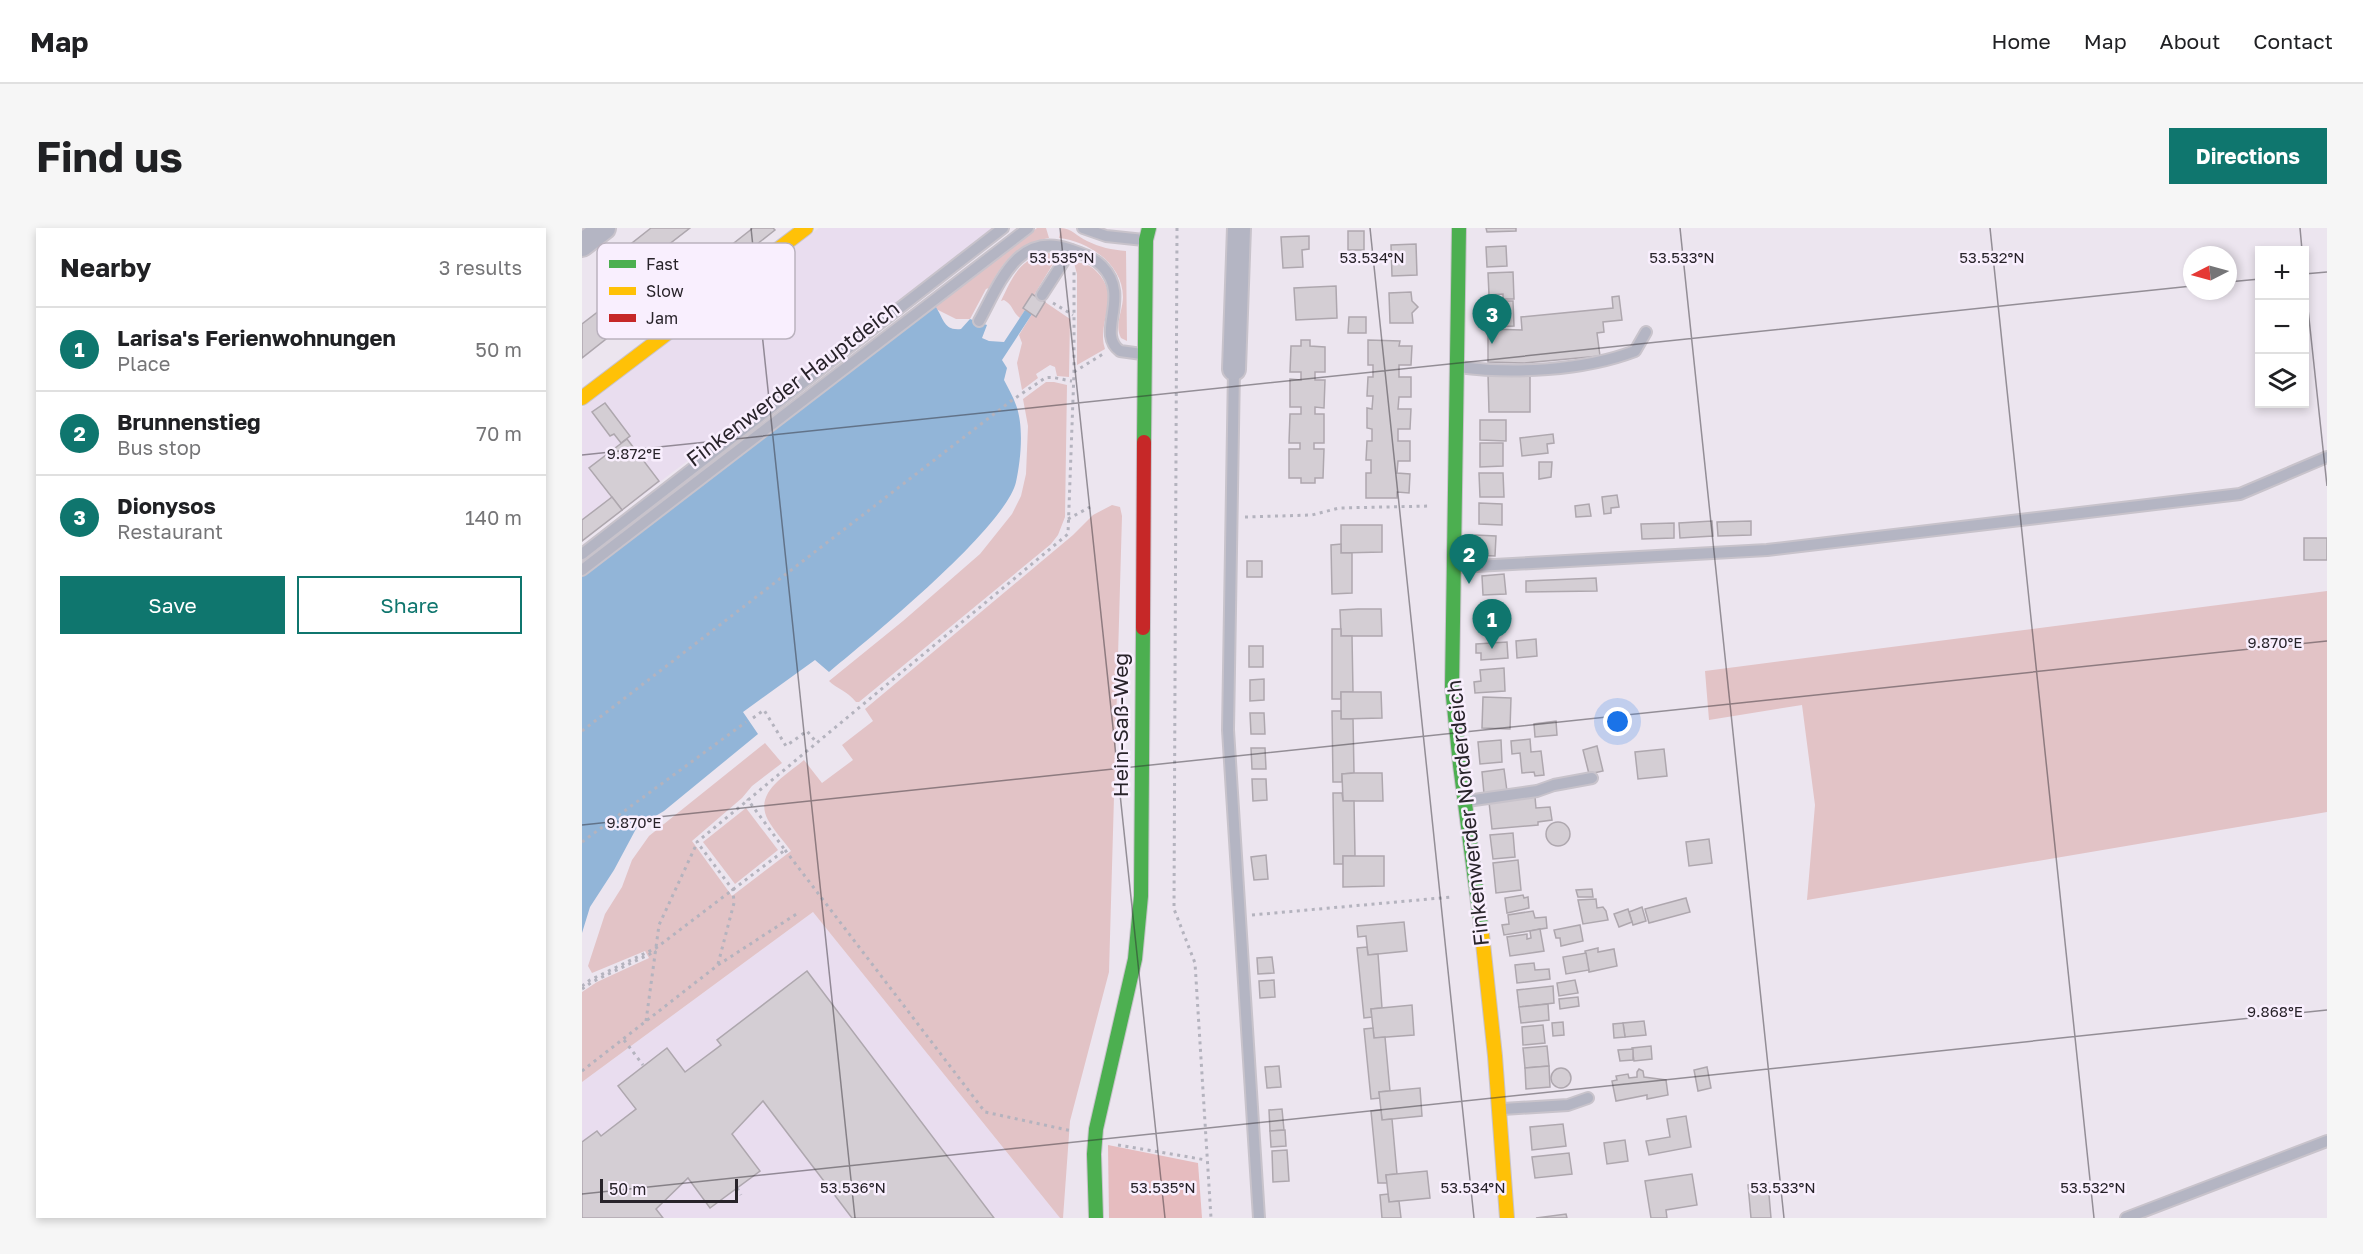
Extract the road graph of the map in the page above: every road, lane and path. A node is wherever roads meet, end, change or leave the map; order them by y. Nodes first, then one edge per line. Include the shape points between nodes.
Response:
1 (604, 228) edge
2 (806, 228) edge
3 (1003, 228) edge
4 (1028, 228) edge
5 (1083, 228) edge
6 (1177, 228) edge
7 (1239, 228) edge
8 (1459, 228) edge
9 (1148, 234) edge
10 (786, 243) edge
11 (582, 245) edge
12 (1071, 250) junction
13 (1041, 295) joint
14 (1074, 316) junction
15 (979, 321) dead end
16 (1646, 332) dead end
17 (660, 339) edge
18 (1115, 347) junction
19 (1146, 355) junction
20 (1458, 367) junction
21 (1234, 369) joint
22 (1074, 372) junction
23 (1072, 381) junction
24 (582, 398) edge
25 (2327, 457) edge
26 (1436, 506) dead end
27 (1090, 507) dead end
28 (1232, 518) junction
29 (1068, 519) junction
30 (582, 554) edge
31 (1454, 567) junction
32 (582, 570) edge
33 (753, 718) dead end
34 (746, 722) dead end
35 (582, 731) edge
36 (817, 743) junction
37 (1592, 778) dead end
38 (748, 800) junction
39 (1463, 801) junction
40 (582, 842) edge
41 (697, 842) junction
42 (785, 850) junction
43 (734, 890) junction
44 (1477, 895) junction
45 (798, 913) dead end
46 (1238, 916) junction
47 (656, 950) junction
48 (718, 965) junction
49 (582, 987) edge
50 (646, 1021) junction
51 (624, 1040) junction
52 (643, 1065) dead end
53 (582, 1071) edge
54 (1588, 1098) dead end
55 (1500, 1109) junction
56 (1095, 1136) junction
57 (2327, 1141) edge
58 (1206, 1160) junction
59 (736, 1188) dead end
60 (741, 1195) dead end
61 (1096, 1218) edge
62 (1211, 1218) edge
63 (1259, 1218) edge
64 (1507, 1218) edge
65 (2126, 1218) edge

1 - 11 street
2 - 10 street
3 - 30 lane
4 - 32 lane, Finkenwerder Hauptdeich
5 - 9 lane via 1106,236
6 - 58 path via 1174,909 1195,963
7 - 21 street
8 - 20 street, Finkenwerder Norderdeich
9 - 19 street, Hein-Saß-Weg
12 - 13 lane
12 - 14 path
12 - 15 lane via 1048,246 1023,254 1008,268
12 - 18 lane via 1097,262 1112,283 1116,300 1111,337
13 - 14 path
14 - 22 path
16 - 20 lane via 1635,351 1602,362 1508,370
17 - 24 street
18 - 19 lane via 1124,353
18 - 22 path
19 - 56 street, Hein-Saß-Weg via 1141,896 1128,992
20 - 31 street, Finkenwerder Norderdeich
21 - 28 lane
22 - 23 path
23 - 29 path
23 - 35 path via 1051,376 1011,401
25 - 31 lane via 2240,494 1767,550
26 - 28 path via 1339,507 1312,515
27 - 29 path
28 - 46 lane via 1228,730
29 - 36 path via 1068,534
31 - 39 street, Finkenwerder Norderdeich via 1452,687
33 - 36 path via 764,710 786,746 807,731
34 - 40 path
36 - 38 path
37 - 39 lane via 1537,791
38 - 41 path
38 - 42 path
39 - 44 street, Finkenwerder Norderdeich
41 - 43 path
41 - 47 path via 659,925
42 - 43 path
42 - 56 path via 985,1112
43 - 47 path
43 - 48 path
44 - 46 path
44 - 55 street, Finkenwerder Norderdeich
45 - 48 path
46 - 63 lane
47 - 49 path
47 - 50 path
48 - 50 path
50 - 51 path
51 - 52 path
51 - 53 path
54 - 55 lane via 1568,1105
55 - 64 street, Finkenwerder Norderdeich
56 - 58 path via 1116,1144
56 - 61 street, Hein-Saß-Weg
57 - 65 lane
58 - 62 path
59 - 60 path

